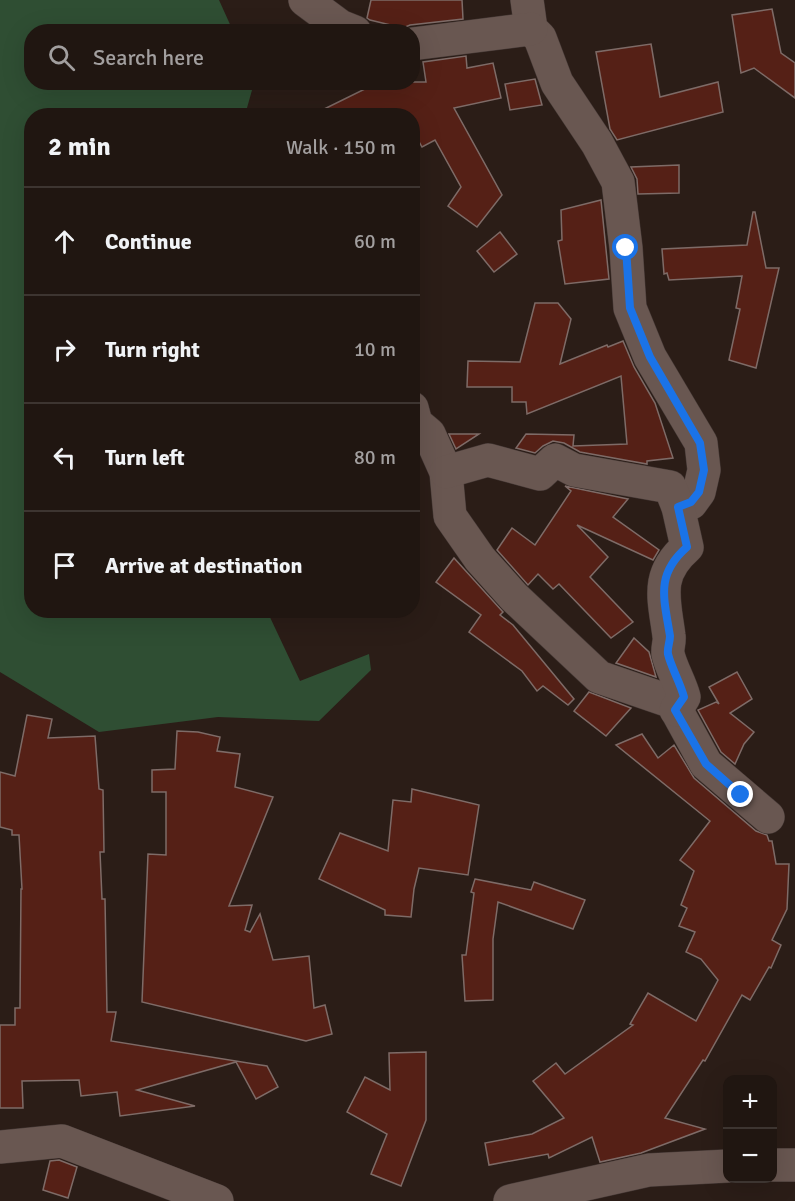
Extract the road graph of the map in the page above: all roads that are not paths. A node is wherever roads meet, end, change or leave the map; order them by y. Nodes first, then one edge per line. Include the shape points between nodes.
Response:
1 (305, 0) edge
2 (529, 14) edge
3 (337, 24) edge
4 (420, 42) edge
5 (420, 426) edge
6 (446, 472) junction
7 (678, 507) junction
8 (675, 710) junction
9 (768, 817) dead end
10 (0, 1147) edge
11 (777, 1165) edge
12 (795, 1165) edge
13 (723, 1167) edge
14 (217, 1201) edge
15 (510, 1201) edge

1 - 3 street
2 - 4 street
2 - 7 street via 557,83 597,142 618,182 630,308 650,357 700,443 704,470 699,492 691,502
5 - 6 street via 429,434
6 - 7 street via 488,460 540,474 555,460 574,470 670,487
6 - 8 street via 450,516 480,559 514,597 599,677 672,702
7 - 8 street via 687,547 669,568 663,591 670,639 668,652 684,697
8 - 9 street via 706,764
10 - 14 street via 62,1141
11 - 12 street
13 - 15 street via 649,1170

